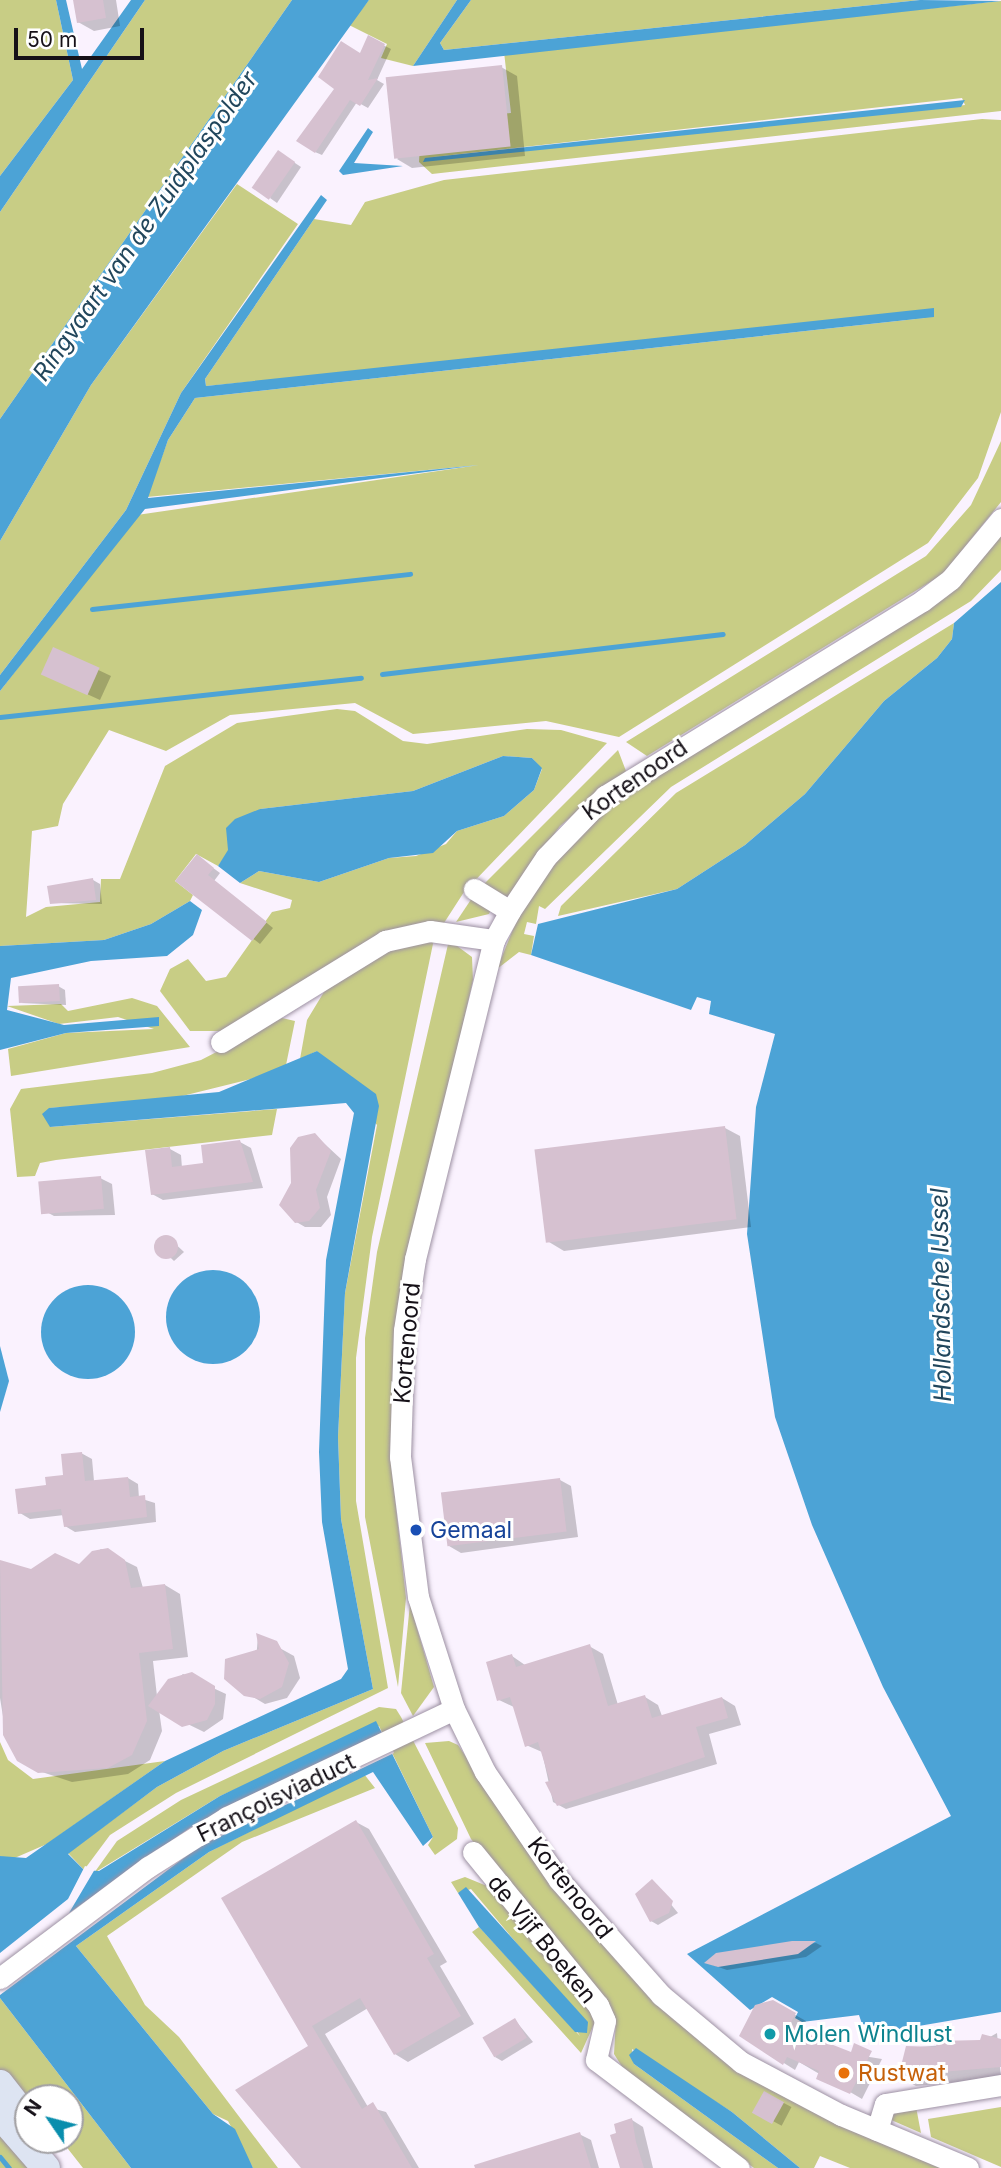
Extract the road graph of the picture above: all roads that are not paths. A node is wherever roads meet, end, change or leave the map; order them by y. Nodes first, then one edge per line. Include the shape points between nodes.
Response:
1 (1001, 519) edge
2 (474, 889) dead end
3 (510, 911) junction
4 (494, 940) junction
5 (221, 1042) dead end
6 (454, 1709) junction
7 (473, 1852) dead end
8 (2, 1978) edge
9 (0, 2084) edge
10 (1001, 2085) edge
11 (14, 2102) edge
12 (0, 2115) edge
13 (877, 2130) junction
14 (55, 2154) edge
15 (46, 2168) edge
16 (66, 2168) edge
17 (739, 2168) edge
18 (968, 2168) edge

1 - 3 street, Kortenoord via 951,579 922,601 605,796 546,857
2 - 3 street
3 - 4 street, Kortenoord
4 - 5 street via 430,931 385,941
4 - 6 street, Kortenoord via 430,1188 404,1330 400,1457 409,1545 418,1597
6 - 8 street, Françoisviaduct via 227,1817 148,1867
6 - 13 street, Kortenoord via 485,1772 559,1880 661,1995 741,2062
7 - 17 street, de Vijf Boeken via 598,2005 605,2021 596,2060
9 - 11 main road
10 - 13 street via 885,2104
12 - 15 main road
13 - 18 street, Kortenoord
14 - 16 main road

